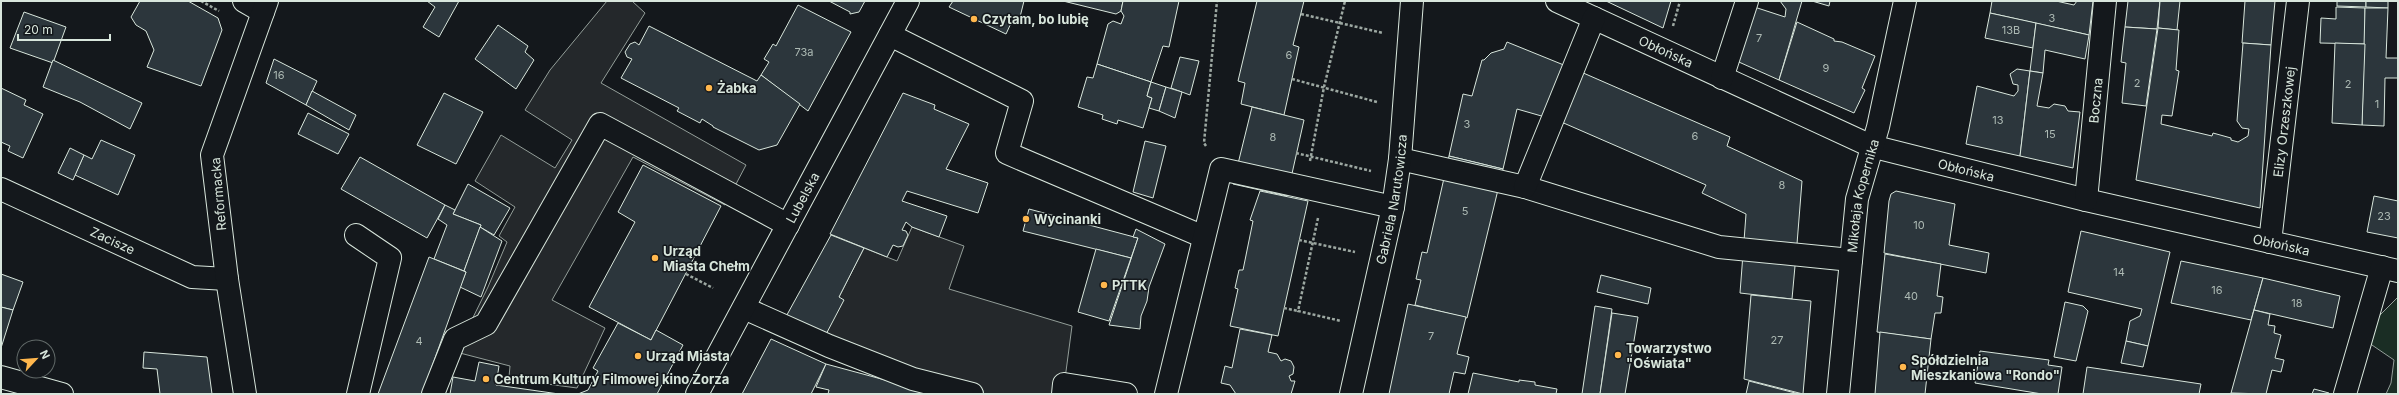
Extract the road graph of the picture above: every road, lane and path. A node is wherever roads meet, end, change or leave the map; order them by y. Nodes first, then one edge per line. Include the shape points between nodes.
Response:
1 (201, 1) edge
2 (244, 1) edge
3 (908, 1) edge
4 (1217, 1) edge
5 (1345, 1) edge
6 (1412, 1) edge
7 (1557, 1) edge
8 (1747, 1) edge
9 (1905, 1) edge
10 (2106, 1) edge
11 (2298, 1) edge
12 (265, 6) edge
13 (220, 12) dead end
14 (1301, 14) dead end
15 (1594, 18) junction
16 (1340, 23) junction
17 (1384, 33) dead end
18 (890, 35) junction
19 (1722, 78) junction
20 (1292, 79) dead end
21 (1324, 87) junction
22 (1378, 103) dead end
23 (1871, 146) junction
24 (1296, 154) dead end
25 (1310, 158) junction
26 (1400, 159) junction
27 (1221, 168) junction
28 (1376, 172) dead end
29 (1525, 187) junction
30 (1, 189) edge
31 (1313, 190) junction
32 (2086, 200) junction
33 (1393, 207) junction
34 (788, 225) junction
35 (356, 235) dead end
36 (1204, 237) junction
37 (1299, 240) dead end
38 (2270, 242) junction
39 (1312, 243) junction
40 (1358, 253) dead end
41 (1851, 260) junction
42 (2390, 269) edge
43 (686, 274) dead end
44 (227, 279) junction
45 (713, 288) dead end
46 (744, 308) junction
47 (1284, 308) dead end
48 (1298, 311) junction
49 (1343, 321) dead end
50 (1, 377) edge
51 (62, 394) edge
52 (244, 394) edge
53 (358, 394) edge
54 (433, 394) edge
55 (697, 394) edge
56 (972, 394) edge
57 (1063, 394) edge
58 (1126, 394) edge
59 (1166, 394) edge
60 (1351, 394) edge
61 (1838, 394) edge
62 (2344, 394) edge

1 - 13 path
2 - 12 street
3 - 18 street, Lubelska
4 - 27 path via 1204,143
5 - 16 path
6 - 26 street, Gabriela Narutowicza
7 - 15 street, Obłońska
8 - 19 street
9 - 23 street, Mikołaja Kopernika via 1878,127
10 - 32 street, Boczna
11 - 38 street, Elizy Orzeszkowej
12 - 44 street, Reformacka via 212,155
14 - 16 path
15 - 19 street, Obłońska
15 - 29 street
16 - 17 path
16 - 21 path
18 - 34 street, Lubelska
18 - 36 street via 1022,100 1007,153
19 - 23 street, Obłońska
20 - 21 path
21 - 22 path
21 - 25 path
23 - 32 street, Obłońska
23 - 41 street, Mikołaja Kopernika via 1857,198
24 - 25 path
25 - 28 path
25 - 31 path
26 - 29 street
26 - 33 street, Gabriela Narutowicza
27 - 31 street
27 - 36 street
29 - 41 street via 1719,247
30 - 44 street, Zacisze via 192,277
31 - 33 street
31 - 39 path
32 - 38 street, Obłońska
33 - 60 street, Gabriela Narutowicza
34 - 46 street, Lubelska
34 - 54 street via 600,124 486,324 455,339
35 - 53 street via 390,258
36 - 59 street
37 - 39 path
38 - 42 street, Obłońska
39 - 40 path
39 - 48 path
41 - 61 street, Mikołaja Kopernika
42 - 62 street
43 - 45 path
44 - 52 street, Reformacka
46 - 55 street, Lubelska
46 - 56 street via 829,346 913,378
47 - 48 path
48 - 49 path
50 - 51 street
57 - 58 street via 1064,384

